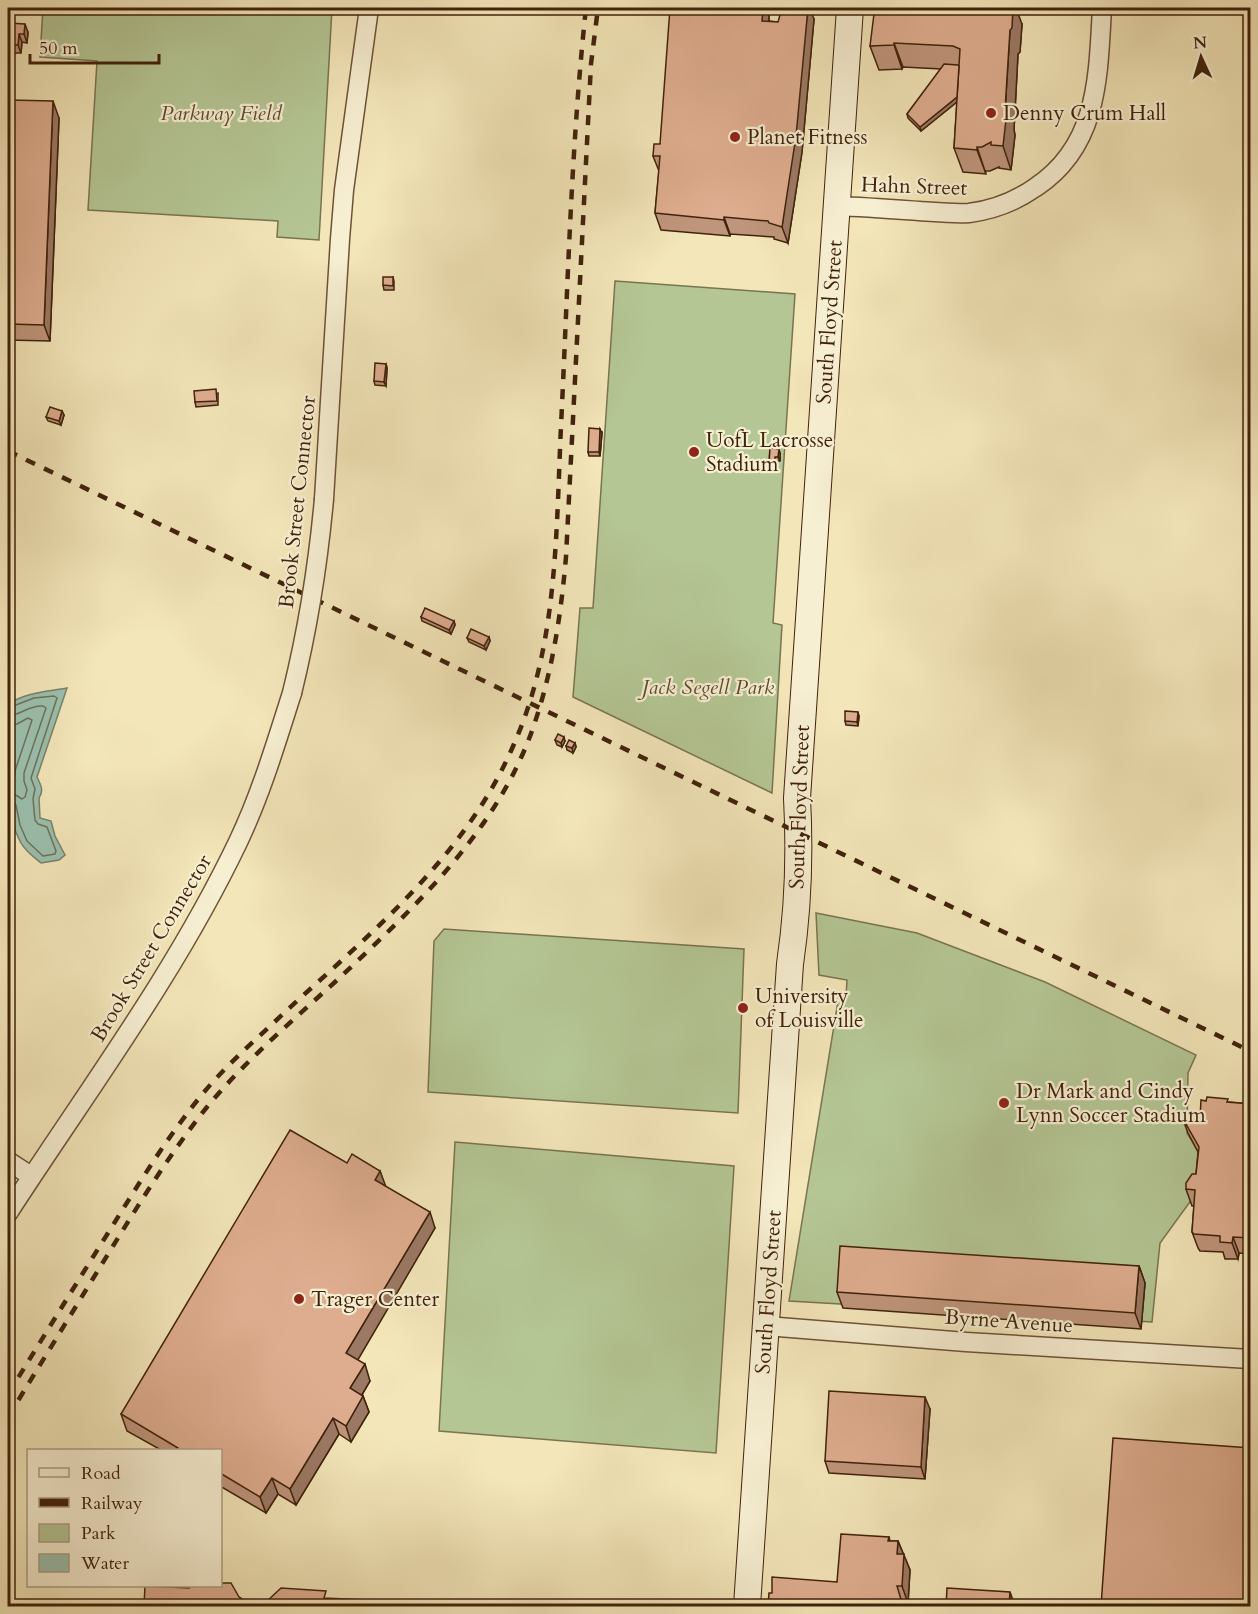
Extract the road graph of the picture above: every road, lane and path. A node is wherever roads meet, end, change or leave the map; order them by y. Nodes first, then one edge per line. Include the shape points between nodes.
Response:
1 (369, 8) edge
2 (850, 8) edge
3 (1102, 8) edge
4 (837, 206) junction
5 (8, 1161) edge
6 (31, 1176) junction
7 (8, 1212) edge
8 (766, 1326) junction
9 (1251, 1359) edge
10 (747, 1606) edge

1 - 6 street, Brook Street Connector, bridge via 344,190 320,545 292,693 265,778 238,842 194,927
2 - 4 street, South Floyd Street
3 - 4 street, Hahn Street via 1097,80 1089,118 1071,154 1042,184 1006,204 968,213
4 - 8 street, South Floyd Street via 796,798 799,834 793,943
5 - 6 street
6 - 7 street, Brook Street Connector
8 - 9 street, Byrne Avenue
8 - 10 street, South Floyd Street

